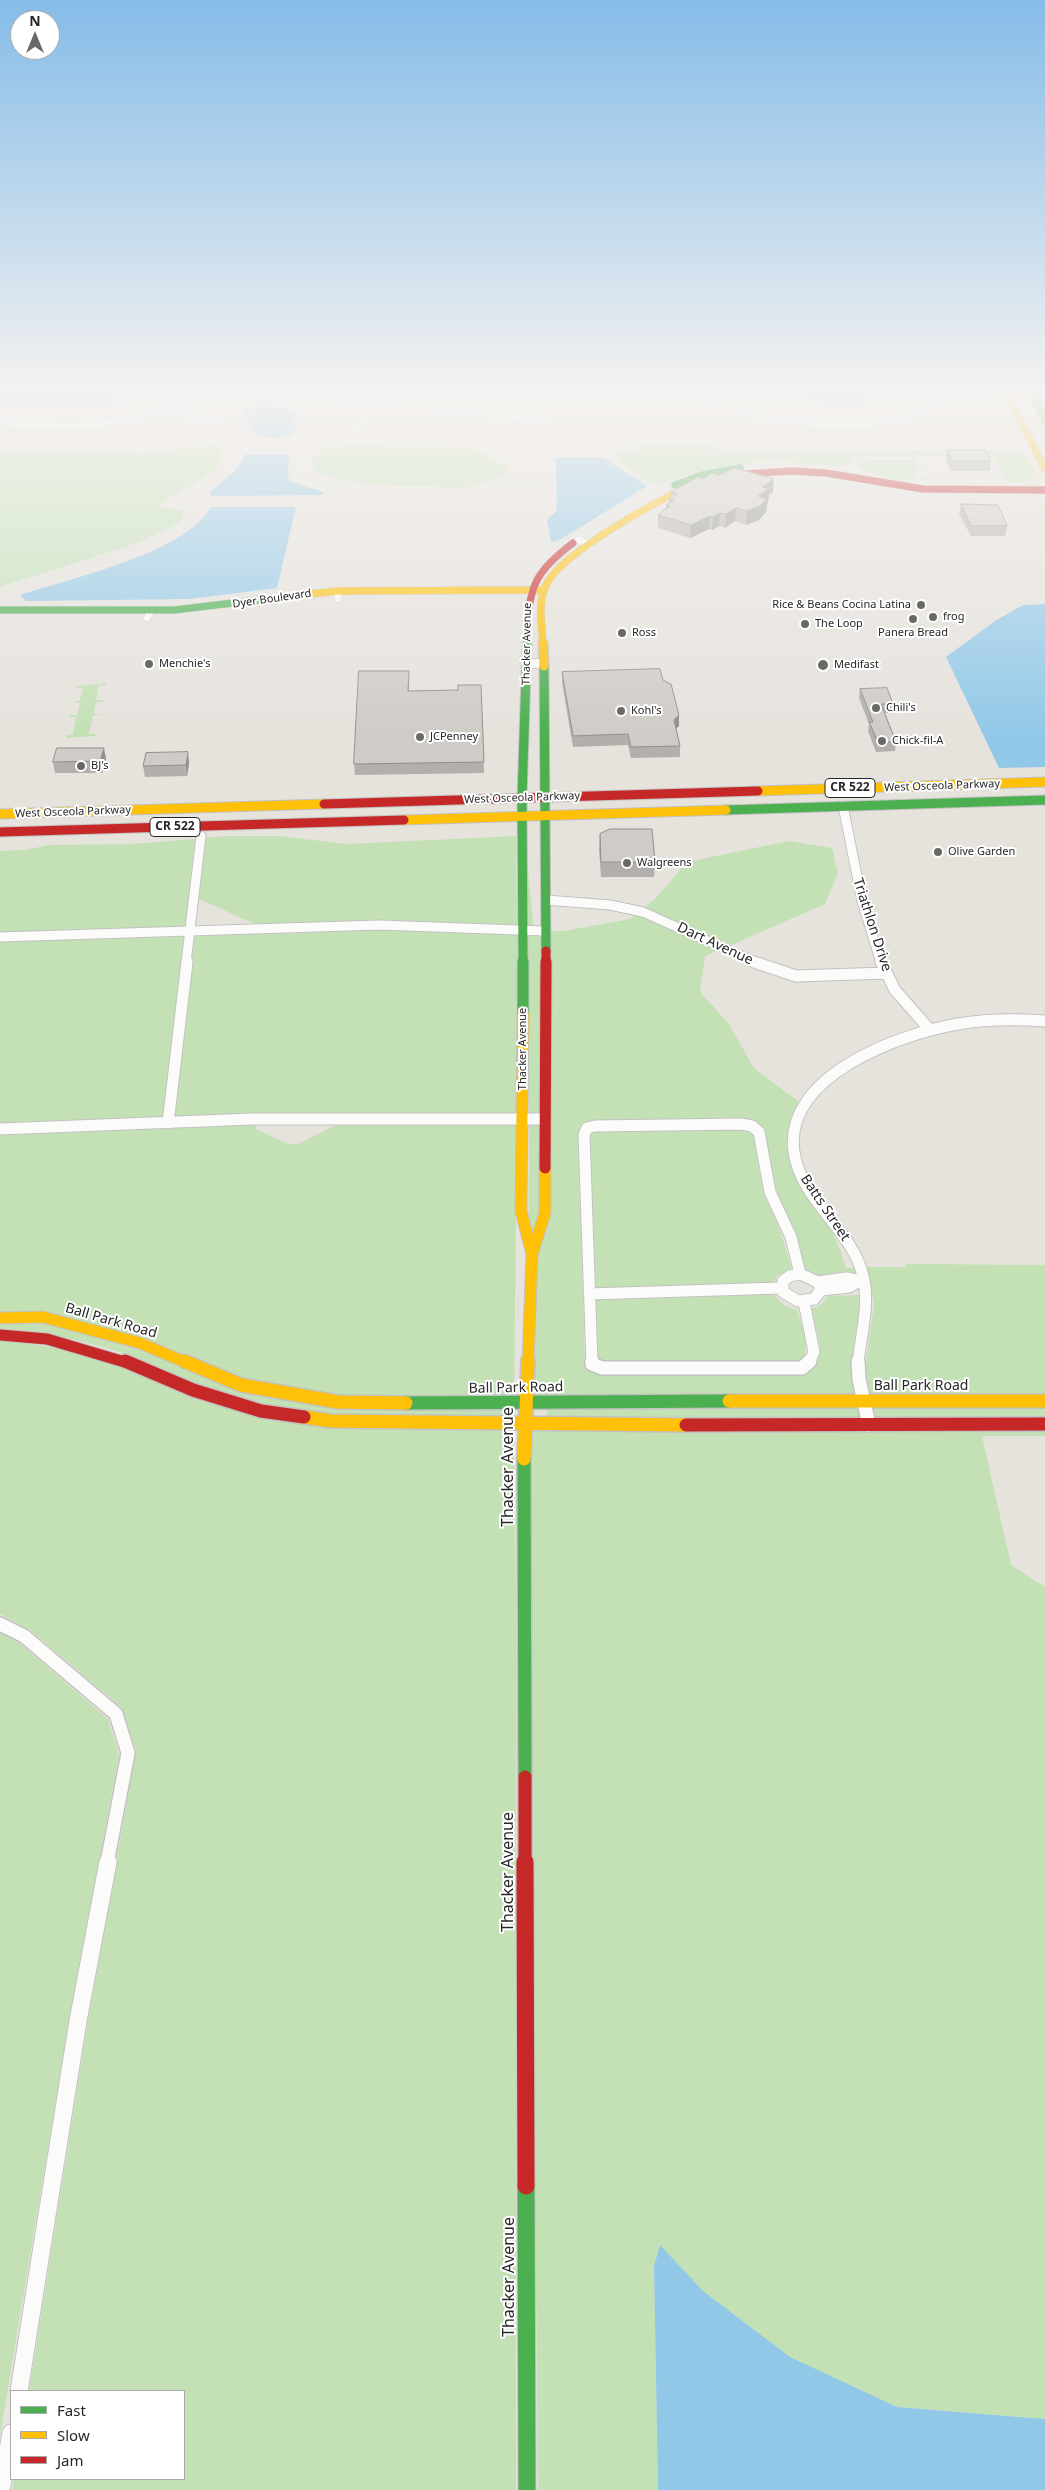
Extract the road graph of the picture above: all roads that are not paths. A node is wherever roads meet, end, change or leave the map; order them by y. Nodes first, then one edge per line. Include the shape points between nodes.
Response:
1 (639, 504) edge
2 (653, 504) edge
3 (578, 540) junction
4 (590, 544) junction
5 (528, 594) junction
6 (544, 594) junction
7 (0, 610) edge
8 (149, 614) junction
9 (0, 618) edge
10 (525, 660) junction
11 (544, 660) junction
12 (1045, 782) edge
13 (546, 797) junction
14 (522, 798) junction
15 (1045, 800) edge
16 (843, 806) junction
17 (0, 814) edge
18 (522, 816) junction
19 (547, 816) junction
20 (0, 832) edge
21 (200, 836) dead end
22 (546, 900) junction
23 (190, 931) junction
24 (522, 931) junction
25 (546, 931) junction
26 (0, 937) edge
27 (886, 973) junction
28 (522, 1011) junction
29 (545, 1011) junction
30 (1045, 1021) edge
31 (930, 1030) junction
32 (523, 1120) junction
33 (544, 1120) junction
34 (168, 1123) junction
35 (0, 1129) edge
36 (532, 1254) junction
37 (800, 1274) junction
38 (861, 1281) junction
39 (820, 1286) junction
40 (781, 1288) junction
41 (589, 1294) junction
42 (804, 1302) junction
43 (0, 1318) edge
44 (0, 1336) edge
45 (865, 1401) junction
46 (1045, 1401) edge
47 (524, 1404) junction
48 (524, 1424) junction
49 (869, 1424) junction
50 (1045, 1424) edge
51 (0, 1624) edge
52 (19, 2390) edge
53 (10, 2439) edge
54 (2, 2485) dead end
55 (527, 2490) edge

1 - 3 main road, Thacker Avenue
2 - 4 main road, Thacker Avenue
3 - 4 street
3 - 5 main road, Thacker Avenue via 554,556 538,573
4 - 6 main road, Thacker Avenue via 552,575
5 - 6 main road, Dyer Boulevard
5 - 8 main road, Dyer Boulevard via 338,595 212,614
5 - 10 main road, Thacker Avenue
6 - 11 main road, Thacker Avenue
7 - 8 main road, Dyer Boulevard
8 - 9 main road, Dyer Boulevard
10 - 11 street
10 - 14 main road, Thacker Avenue
11 - 13 main road, Thacker Avenue
12 - 13 main road, West Osceola Parkway / CR 522
13 - 14 main road, West Osceola Parkway / CR 522
13 - 19 main road, Thacker Avenue
14 - 17 main road, West Osceola Parkway / CR 522
14 - 18 main road, Thacker Avenue
15 - 16 main road, West Osceola Parkway / CR 522
16 - 19 main road, West Osceola Parkway / CR 522
16 - 27 street, Triathlon Drive via 857,882
18 - 19 main road, West Osceola Parkway / CR 522
18 - 20 main road, West Osceola Parkway / CR 522
18 - 24 main road, Thacker Avenue
19 - 22 main road, Thacker Avenue
21 - 23 street
22 - 25 main road, Thacker Avenue
22 - 27 street, Dart Avenue via 610,905 643,912 770,969 796,976
23 - 24 street via 380,925
23 - 26 street
23 - 34 street
24 - 25 street
24 - 28 main road, Thacker Avenue
25 - 29 main road, Thacker Avenue
27 - 31 street, Triathlon Drive via 906,1004
28 - 29 main road
28 - 32 main road, Thacker Avenue
29 - 33 main road, Thacker Avenue
30 - 31 street, Batts Street via 989,1020
31 - 38 street, Batts Street via 847,1064 809,1096 798,1114 794,1152 800,1171 858,1258
32 - 33 street
32 - 34 street
32 - 36 main road, Thacker Avenue via 521,1212
33 - 36 main road, Thacker Avenue via 545,1213
34 - 35 street
36 - 47 main road, Thacker Avenue
37 - 39 street
37 - 40 street via 786,1278
37 - 41 street via 791,1237 770,1192 759,1132 752,1126 595,1126 587,1128 584,1135
38 - 39 street via 849,1286
38 - 45 street, Batts Street via 866,1304 858,1368
39 - 42 street via 818,1297
40 - 41 street
40 - 42 street via 791,1299
41 - 42 street via 592,1364 602,1368 802,1368 810,1362 814,1352
43 - 47 main road, Ball Park Road via 43,1317 140,1343 242,1385 338,1402
44 - 48 main road via 47,1340 114,1358 194,1390 261,1411 331,1421
45 - 46 main road, Ball Park Road
45 - 47 main road, Ball Park Road
45 - 49 street, Batts Street
47 - 48 main road, Thacker Avenue
48 - 49 main road
48 - 55 main road, Thacker Avenue
49 - 50 main road
51 - 52 street via 24,1636 116,1714 128,1753 78,2022
53 - 54 street

